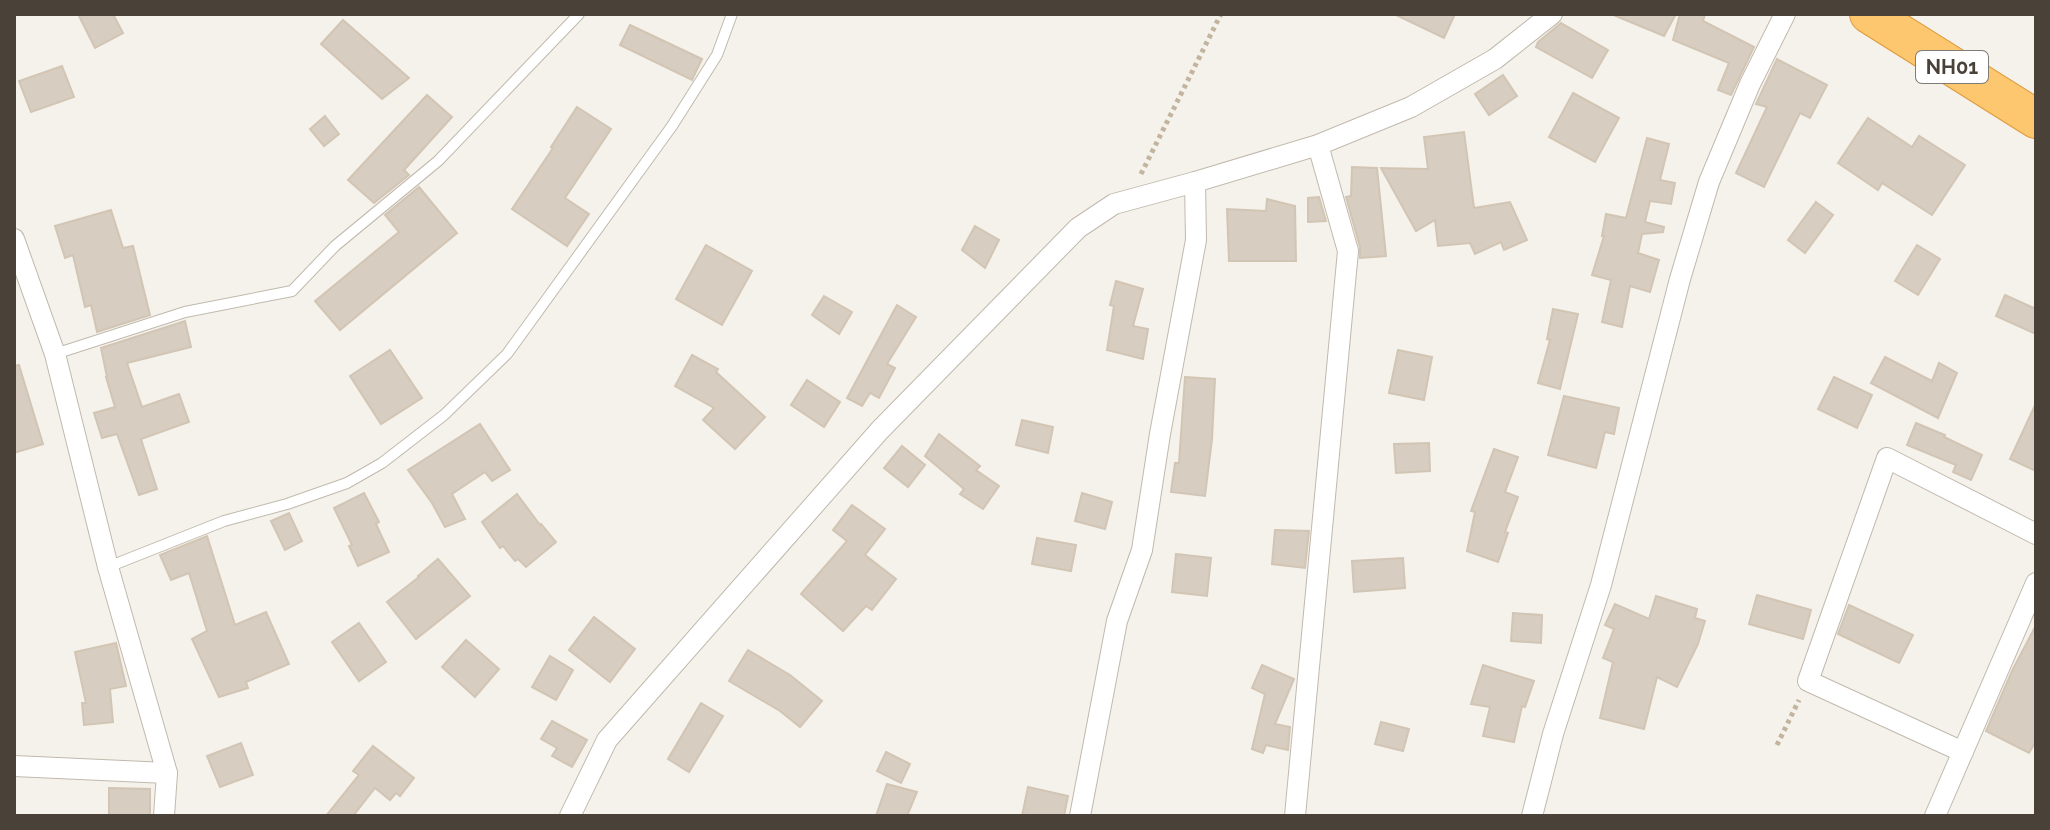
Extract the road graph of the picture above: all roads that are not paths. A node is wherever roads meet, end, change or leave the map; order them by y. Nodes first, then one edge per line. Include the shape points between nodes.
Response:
1 (579, 14) edge
2 (732, 14) edge
3 (1552, 14) edge
4 (1785, 14) edge
5 (1869, 14) edge
6 (2036, 119) edge
7 (1318, 145) junction
8 (1195, 182) junction
9 (14, 239) edge
10 (55, 354) junction
11 (2036, 534) edge
12 (108, 567) junction
13 (2036, 583) edge
14 (1963, 752) junction
15 (14, 766) edge
16 (167, 773) junction
17 (164, 816) edge
18 (570, 816) edge
19 (1080, 816) edge
20 (1295, 816) edge
21 (1532, 816) edge
22 (1935, 816) edge

1 - 10 lane via 438,161 335,246 292,291 185,312
2 - 12 lane via 717,55 672,126 507,354 444,415 347,483 224,521
3 - 7 street via 1495,59 1411,107
4 - 21 street via 1709,182 1601,585
5 - 6 highway, NH01
7 - 8 street
7 - 20 street via 1348,251
8 - 18 street via 1114,204 1078,228 880,430 607,740
8 - 19 street via 1196,240 1142,550 1117,621
9 - 10 street
10 - 12 street
11 - 14 street via 1887,458 1808,681
12 - 16 street
13 - 14 street
14 - 22 street
15 - 16 street
16 - 17 street

